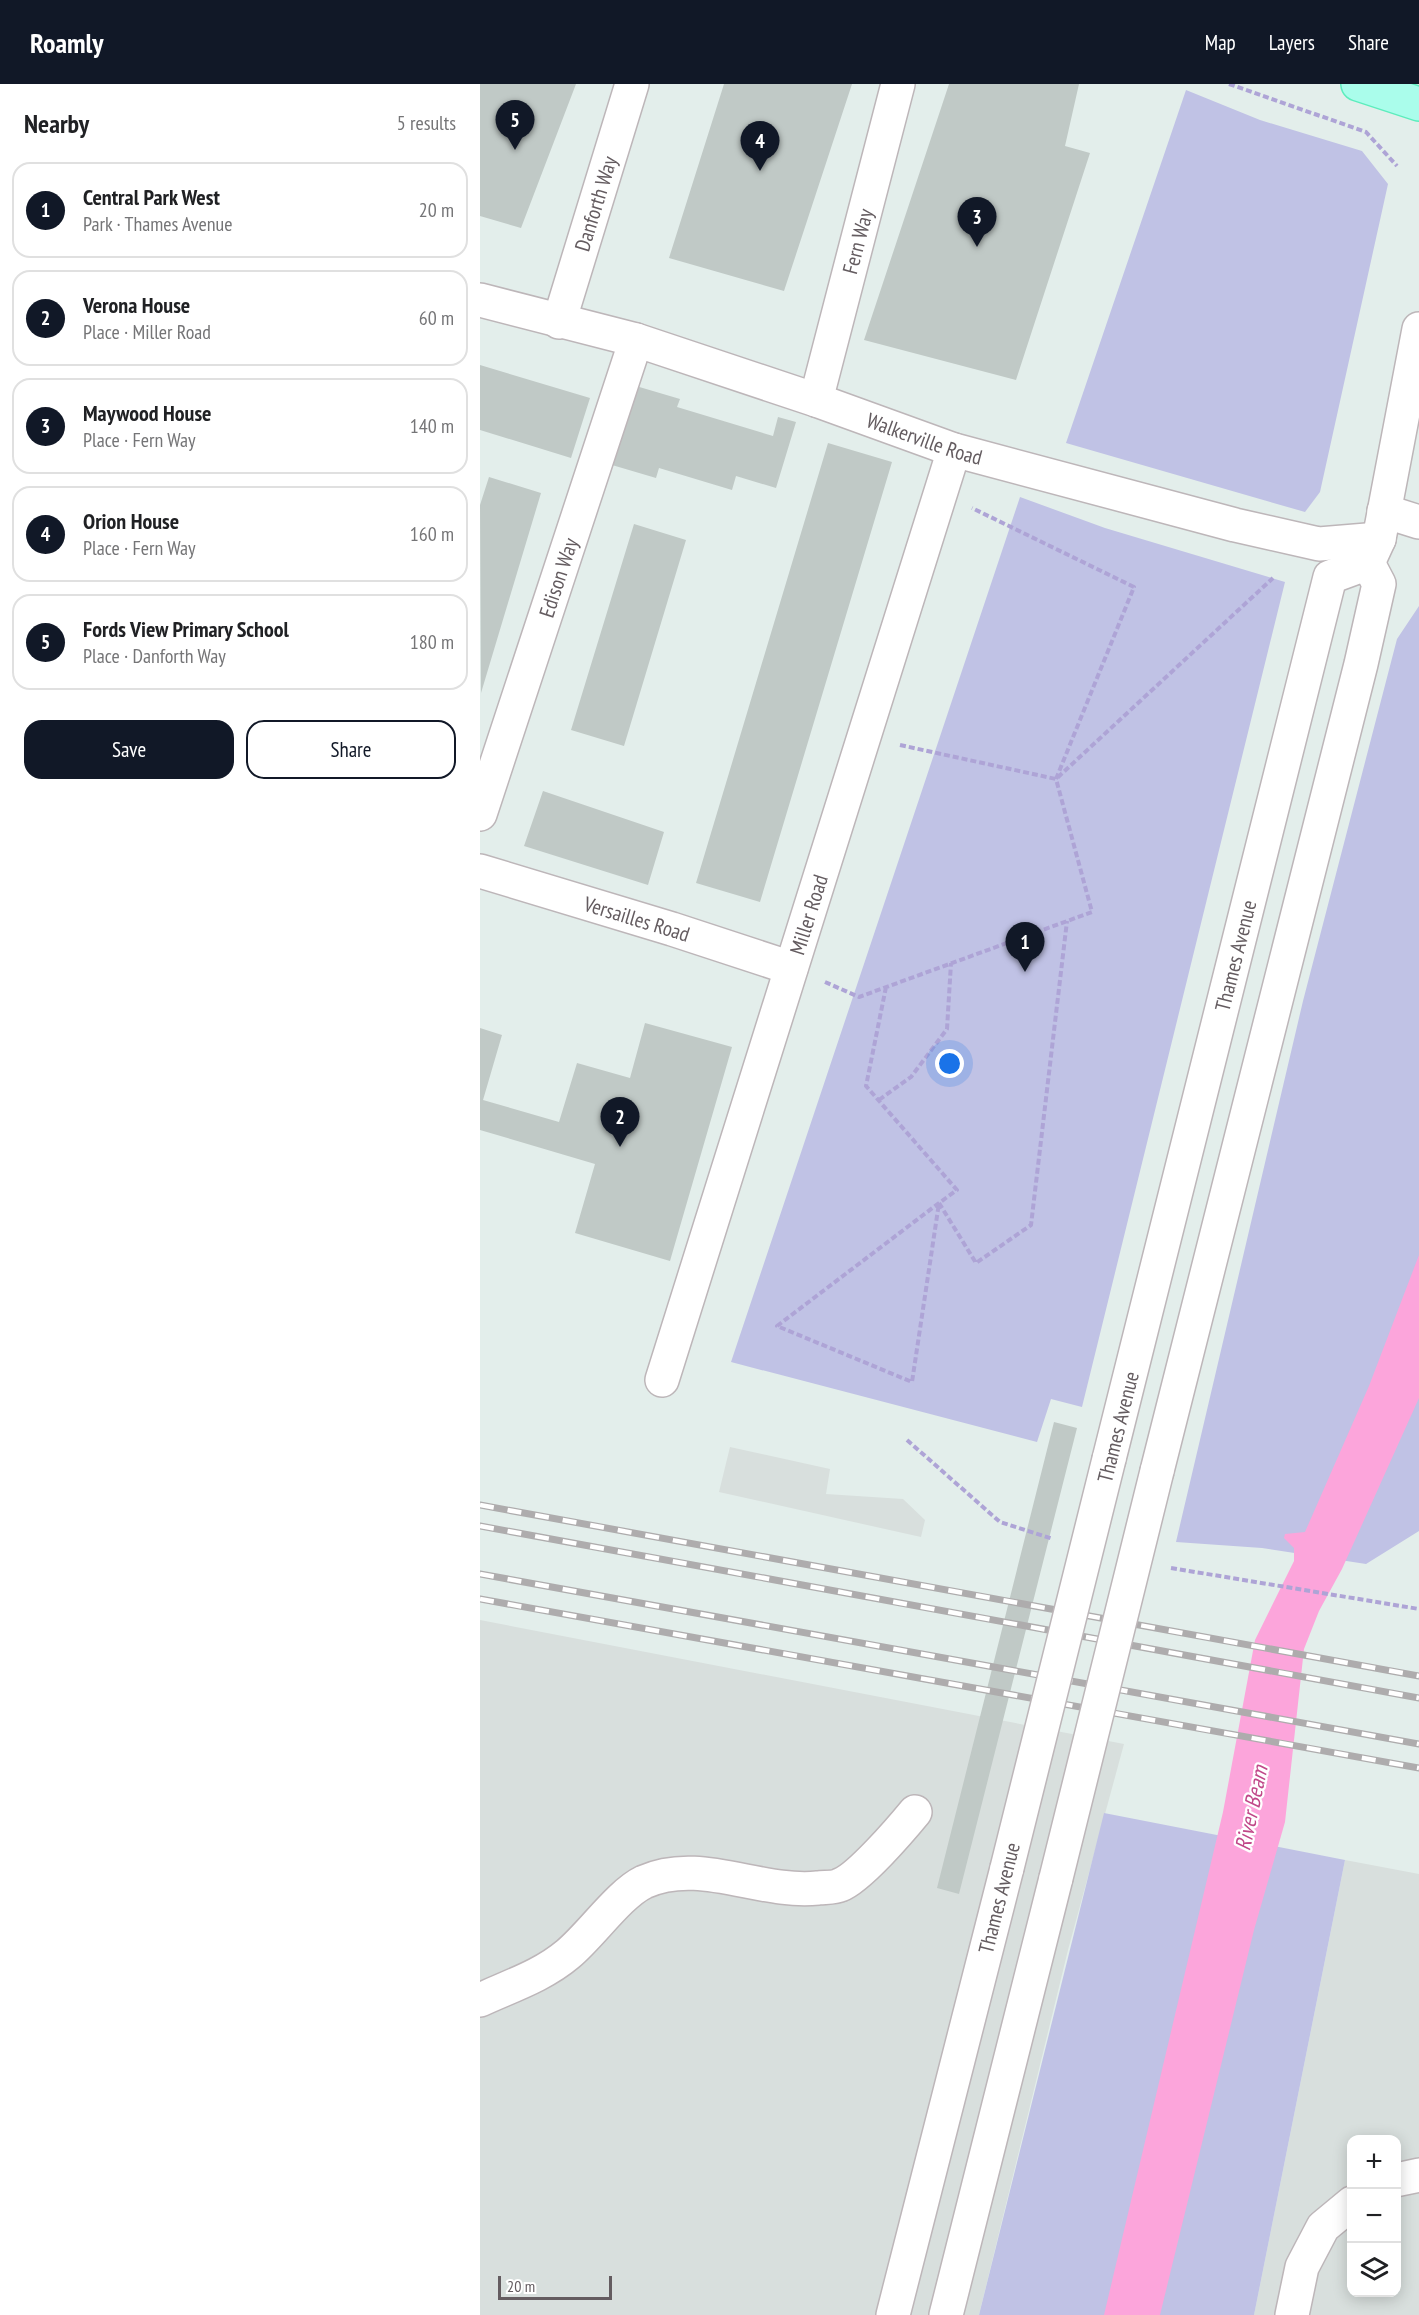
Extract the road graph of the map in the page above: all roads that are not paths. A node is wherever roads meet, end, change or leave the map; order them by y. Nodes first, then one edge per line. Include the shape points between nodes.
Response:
1 (632, 84) edge
2 (898, 84) edge
3 (1358, 84) edge
4 (1419, 104) edge
5 (480, 300) edge
6 (560, 322) junction
7 (1419, 329) edge
8 (636, 340) junction
9 (816, 400) junction
10 (954, 450) junction
11 (1419, 522) edge
12 (1377, 538) junction
13 (480, 814) edge
14 (480, 871) edge
15 (791, 968) junction
16 (662, 1380) dead end
17 (915, 1812) dead end
18 (480, 2000) edge
19 (1419, 2175) edge
20 (1401, 2179) edge
21 (1347, 2207) edge
22 (893, 2315) edge
23 (946, 2315) edge
24 (1292, 2315) edge

1 - 6 street, Danforth Way
2 - 9 street, Fern Way
3 - 4 main road
5 - 6 street, Walkerville Road
6 - 8 street, Walkerville Road
7 - 12 street
8 - 9 street, Walkerville Road
8 - 13 street, Edison Way
9 - 10 street, Walkerville Road
10 - 12 street, Walkerville Road via 1319,544
10 - 15 street, Miller Road
11 - 12 street
12 - 22 street, Thames Avenue, bridge via 1330,577
12 - 23 street, bridge via 1379,584 1361,664
14 - 15 street, Versailles Road
15 - 16 street, Miller Road
17 - 18 street via 894,1837 841,1885 776,1887 696,1873 668,1873 641,1883 567,1956 518,1985
19 - 20 street
21 - 24 street via 1323,2228 1302,2267

